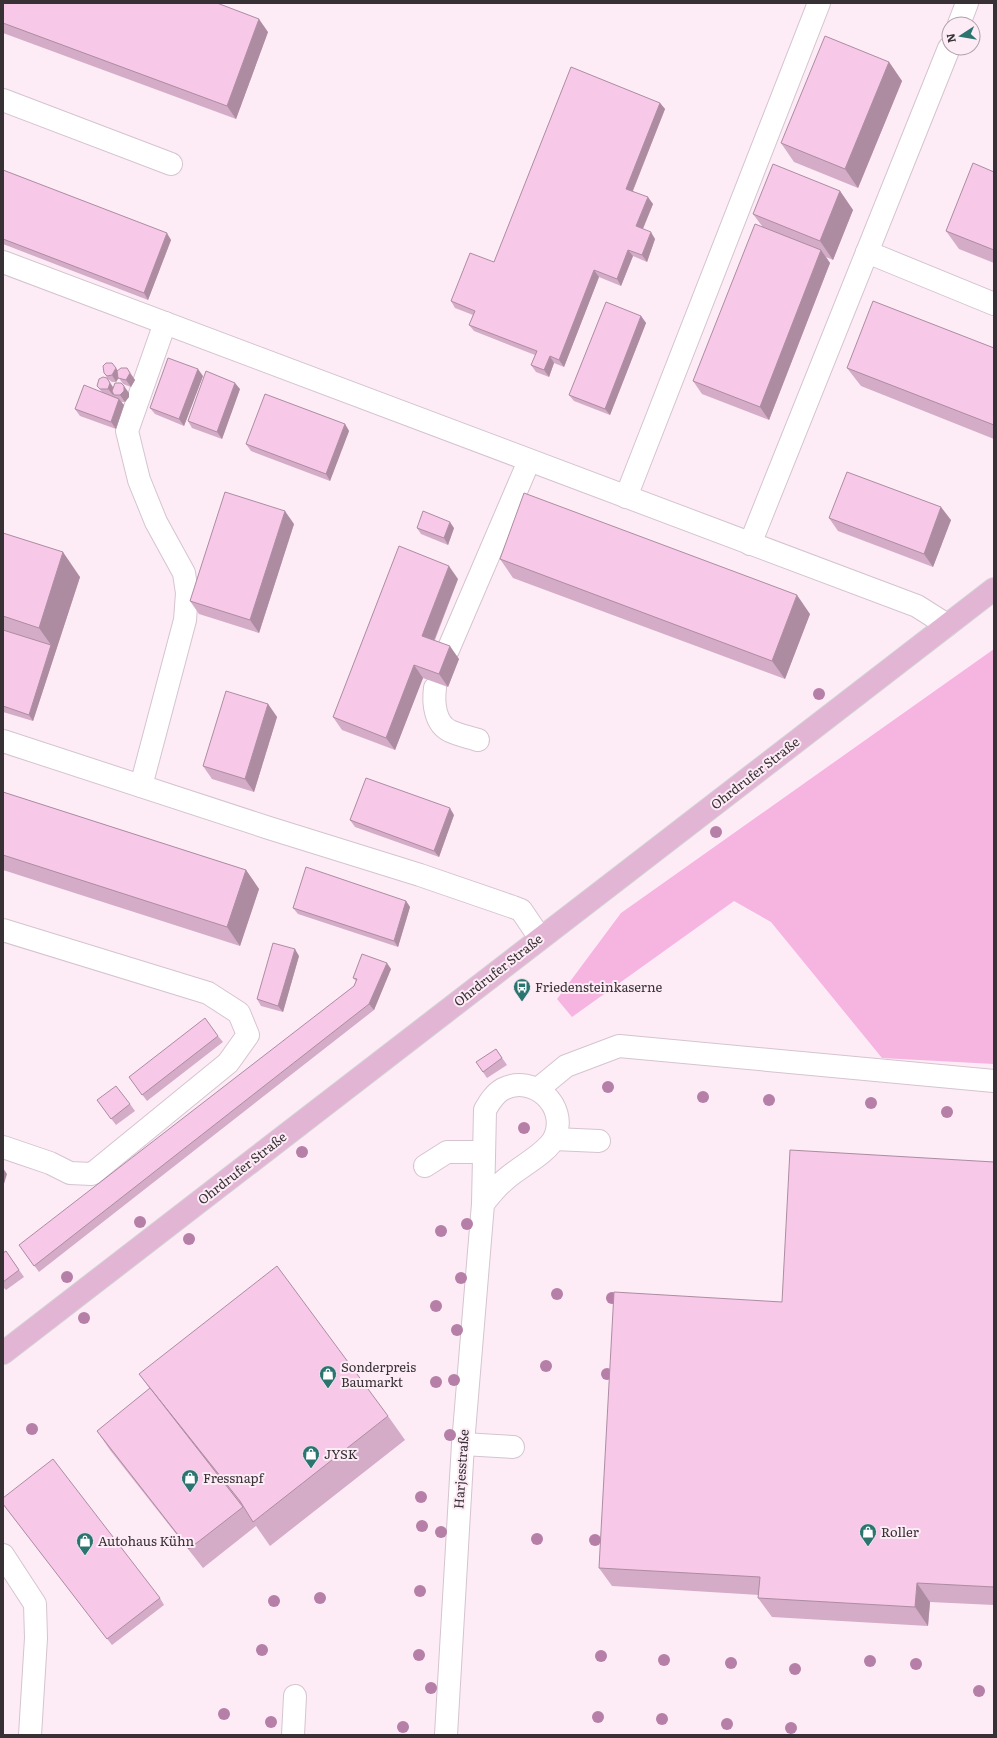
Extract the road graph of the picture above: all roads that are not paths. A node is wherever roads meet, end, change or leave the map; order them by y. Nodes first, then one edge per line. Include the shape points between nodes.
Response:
1 (819, 3) edge
2 (967, 3) edge
3 (962, 16) edge
4 (946, 56) edge
5 (3, 100) edge
6 (170, 164) dead end
7 (867, 252) junction
8 (3, 262) edge
9 (994, 304) edge
10 (165, 323) junction
11 (529, 461) junction
12 (626, 498) junction
13 (750, 544) junction
14 (994, 589) edge
15 (947, 625) junction
16 (448, 650) edge
17 (435, 688) dead end
18 (478, 740) dead end
19 (3, 741) edge
20 (140, 786) junction
21 (3, 930) edge
22 (540, 938) junction
23 (994, 1081) edge
24 (538, 1089) junction
25 (554, 1139) junction
26 (599, 1141) dead end
27 (3, 1147) edge
28 (483, 1152) junction
29 (425, 1166) dead end
30 (483, 1204) junction
31 (3, 1353) edge
32 (463, 1444) junction
33 (513, 1447) dead end
34 (3, 1554) edge
35 (295, 1696) dead end
36 (30, 1735) edge
37 (292, 1735) edge
38 (446, 1735) edge

1 - 12 street
2 - 3 street
4 - 7 street
5 - 6 street
7 - 9 street
7 - 13 street
8 - 10 street
10 - 11 street
10 - 20 street via 127,431 139,480 156,522 184,573 187,593 185,620
11 - 12 street
11 - 16 street
12 - 13 street
13 - 15 street via 917,606
14 - 15 main road, Ohrdrufer Straße
15 - 22 main road, Ohrdrufer Straße
17 - 18 street via 434,700 440,722 449,731
19 - 20 street
20 - 22 street via 420,874 520,910
21 - 27 street via 208,993 239,1013 248,1035 228,1063 92,1174 70,1173 50,1163
22 - 31 main road, Ohrdrufer Straße
23 - 24 street via 619,1046 566,1066
24 - 25 street via 547,1096 556,1110 558,1125
24 - 28 street, Harjesstraße via 513,1085 501,1090 492,1098 484,1110
25 - 26 street
25 - 30 street via 532,1160 506,1179
28 - 29 street via 447,1152
28 - 30 street, Harjesstraße
30 - 32 street, Harjesstraße
32 - 33 street
32 - 38 street, Harjesstraße
34 - 36 street via 35,1604 36,1638
35 - 37 street

